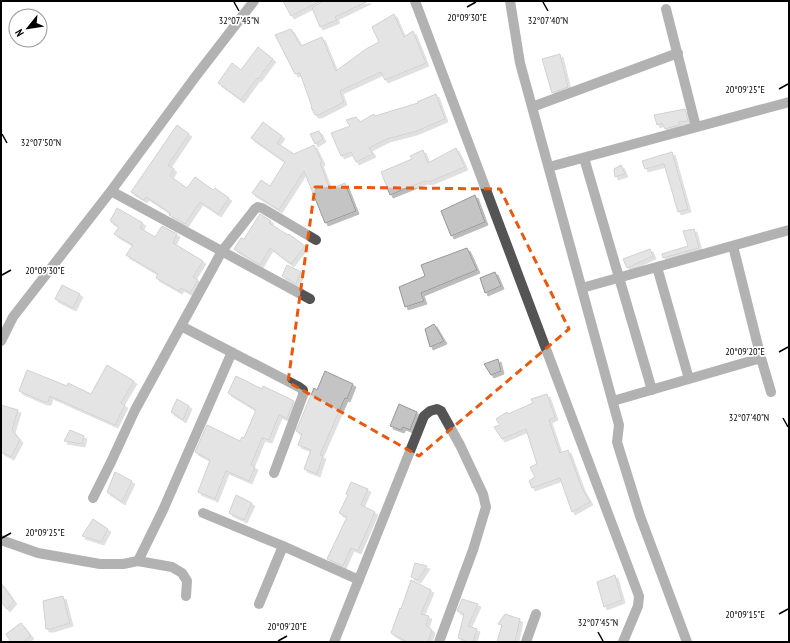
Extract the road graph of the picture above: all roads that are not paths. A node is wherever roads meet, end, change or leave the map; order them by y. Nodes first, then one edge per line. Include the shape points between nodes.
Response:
1 (254, 1) edge
2 (415, 1) edge
3 (510, 1) edge
4 (666, 9) dead end
5 (678, 53) junction
6 (789, 102) edge
7 (532, 106) junction
8 (696, 127) junction
9 (584, 158) junction
10 (549, 168) junction
11 (111, 191) junction
12 (789, 230) edge
13 (316, 240) dead end
14 (732, 246) junction
15 (222, 250) junction
16 (657, 267) junction
17 (619, 277) junction
18 (582, 288) junction
19 (310, 299) dead end
20 (181, 326) junction
21 (1, 341) edge
22 (232, 352) junction
23 (761, 358) junction
24 (689, 379) junction
25 (652, 390) junction
26 (771, 392) dead end
27 (613, 401) junction
28 (274, 473) dead end
29 (93, 498) dead end
30 (203, 513) dead end
31 (1, 540) edge
32 (283, 546) junction
33 (138, 561) junction
34 (359, 580) junction
35 (186, 596) dead end
36 (259, 604) dead end
37 (536, 614) dead end
38 (334, 642) edge
39 (439, 642) edge
40 (526, 642) edge
41 (623, 642) edge
42 (687, 642) edge

1 - 11 street
2 - 41 street via 640,596
3 - 7 street via 520,63
4 - 5 street
5 - 7 street
5 - 8 street
6 - 8 street
7 - 10 street
8 - 9 street
9 - 10 street
9 - 17 street
10 - 18 street
11 - 15 street
11 - 21 street via 13,317
12 - 14 street
13 - 15 street via 258,207
14 - 16 street
14 - 23 street
15 - 19 street
15 - 20 street
16 - 17 street
16 - 24 street
17 - 18 street
17 - 25 street
18 - 27 street
20 - 22 street
20 - 29 street via 135,410
22 - 28 street via 303,390
22 - 33 street
23 - 24 street
23 - 26 street
24 - 25 street
25 - 27 street
27 - 42 street via 619,425 617,442 640,516
30 - 32 street
31 - 33 street via 38,554 100,564
32 - 34 street
32 - 36 street
33 - 35 street via 172,567 182,573 187,581
34 - 38 street
34 - 39 street via 424,416 438,409 460,446 483,494 486,507
37 - 40 street

